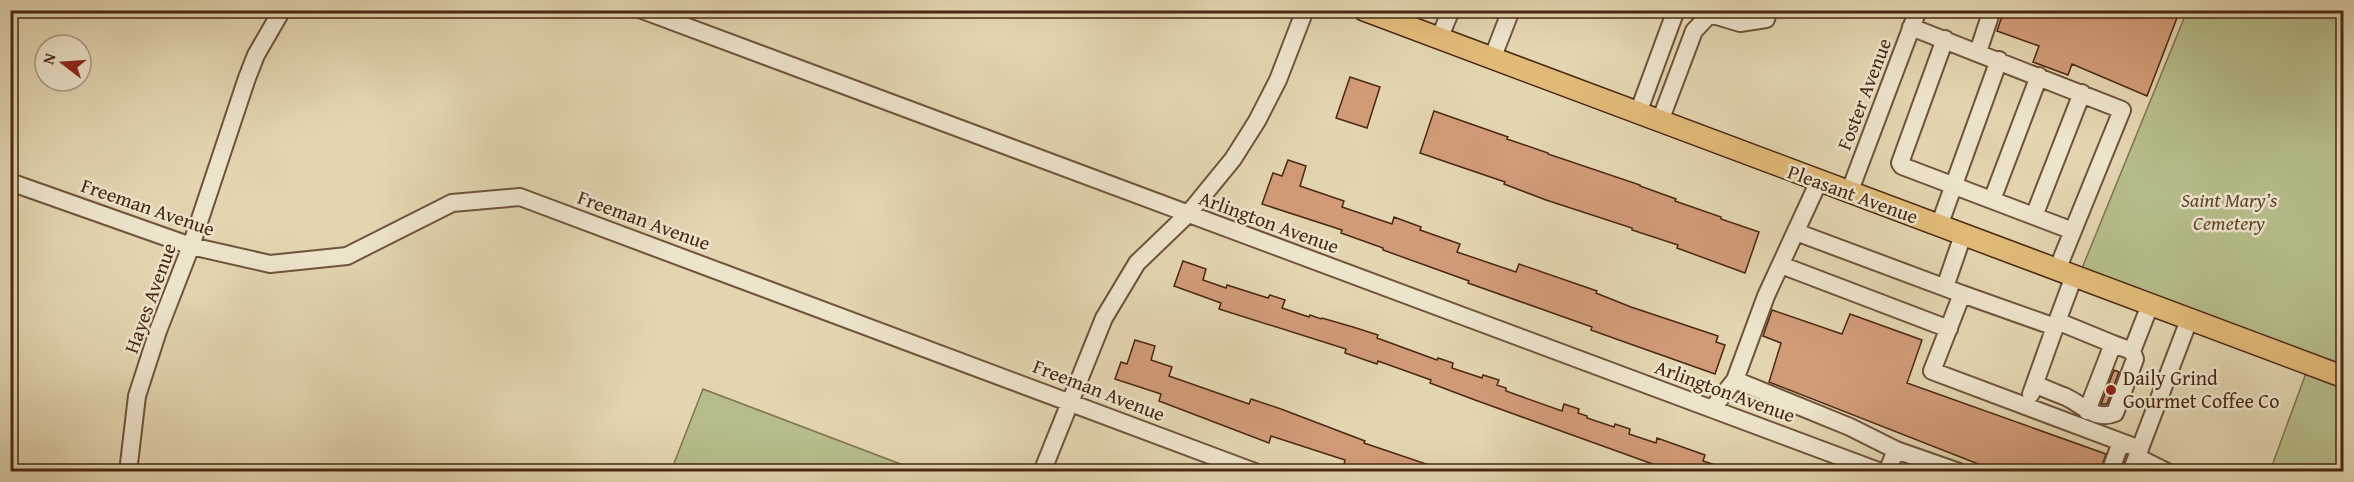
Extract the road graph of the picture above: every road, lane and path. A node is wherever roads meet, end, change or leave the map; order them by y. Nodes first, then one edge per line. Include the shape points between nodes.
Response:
1 (282, 10) edge
2 (1305, 10) edge
3 (1364, 10) edge
4 (1451, 10) edge
5 (1511, 10) edge
6 (1676, 10) edge
7 (1918, 10) edge
8 (1992, 10) edge
9 (643, 11) edge
10 (1711, 12) edge
11 (1767, 15) edge
12 (1911, 27) junction
13 (1439, 39) junction
14 (1945, 39) junction
15 (1978, 52) junction
16 (1492, 58) junction
17 (1999, 60) junction
18 (2039, 76) junction
19 (2082, 93) junction
20 (1638, 113) junction
21 (1660, 121) junction
22 (10, 182) edge
23 (1819, 182) junction
24 (1954, 186) junction
25 (1849, 193) junction
26 (1992, 200) junction
27 (1188, 214) junction
28 (2034, 216) junction
29 (1939, 226) junction
30 (2073, 231) junction
31 (1796, 232) junction
32 (1963, 235) junction
33 (191, 246) junction
34 (1781, 265) junction
35 (2065, 273) junction
36 (1945, 287) junction
37 (1962, 294) junction
38 (2150, 305) junction
39 (2189, 320) junction
40 (2056, 324) junction
41 (1949, 329) junction
42 (2113, 344) junction
43 (2132, 351) junction
44 (2343, 377) edge
45 (1735, 380) junction
46 (2035, 384) junction
47 (1071, 401) junction
48 (2026, 406) junction
49 (1712, 409) junction
50 (2087, 411) junction
51 (2121, 441) junction
52 (1896, 450) junction
53 (2136, 459) edge
54 (128, 471) edge
55 (1042, 471) edge
56 (1255, 471) edge
57 (1881, 471) edge
58 (1887, 471) edge
59 (1959, 471) edge
60 (2110, 471) edge
61 (2167, 471) edge

1 - 33 street, Hayes Avenue via 250,70
2 - 27 street via 1278,80 1257,121 1233,159
3 - 13 main road, Pleasant Avenue
4 - 13 street
5 - 16 street
6 - 20 street
7 - 12 street, Foster Avenue
8 - 15 street
9 - 27 street, Arlington Avenue
10 - 11 street via 1740,23
10 - 21 street via 1694,31
12 - 14 street
12 - 25 street, Foster Avenue
13 - 16 main road, Pleasant Avenue
14 - 15 street
14 - 24 street via 1899,163
15 - 17 street
16 - 20 main road, Pleasant Avenue
17 - 18 street
17 - 24 street
18 - 19 street
18 - 26 street
19 - 28 street
19 - 30 street via 2122,110
20 - 21 main road, Pleasant Avenue
21 - 23 main road, Pleasant Avenue
22 - 33 street, Freeman Avenue
23 - 25 main road, Pleasant Avenue
23 - 31 street
24 - 26 street
24 - 29 street
25 - 29 main road, Pleasant Avenue
26 - 28 street
27 - 47 street via 1137,263 1104,318
27 - 49 street, Arlington Avenue
28 - 30 street
29 - 32 main road, Pleasant Avenue
30 - 35 street
31 - 34 street
31 - 36 street
32 - 35 main road, Pleasant Avenue
32 - 36 street
33 - 47 street, Freeman Avenue via 270,264 347,256 452,202 520,197
33 - 54 street, Hayes Avenue via 137,396
34 - 41 street
34 - 45 street
35 - 38 main road, Pleasant Avenue
35 - 40 street
36 - 37 street
37 - 40 street
37 - 41 street
38 - 39 main road, Pleasant Avenue
38 - 43 street
39 - 44 main road, Pleasant Avenue
39 - 53 street
40 - 42 street
40 - 46 street
41 - 48 street via 1932,371
42 - 43 street
42 - 50 street
43 - 50 street via 2135,359 2115,412 2097,415
45 - 49 street
45 - 52 street
46 - 48 street
46 - 50 street
47 - 55 street
47 - 56 street, Freeman Avenue
48 - 51 street
49 - 57 street, Arlington Avenue
51 - 53 street
51 - 60 street
52 - 58 street
52 - 59 street
53 - 61 street

